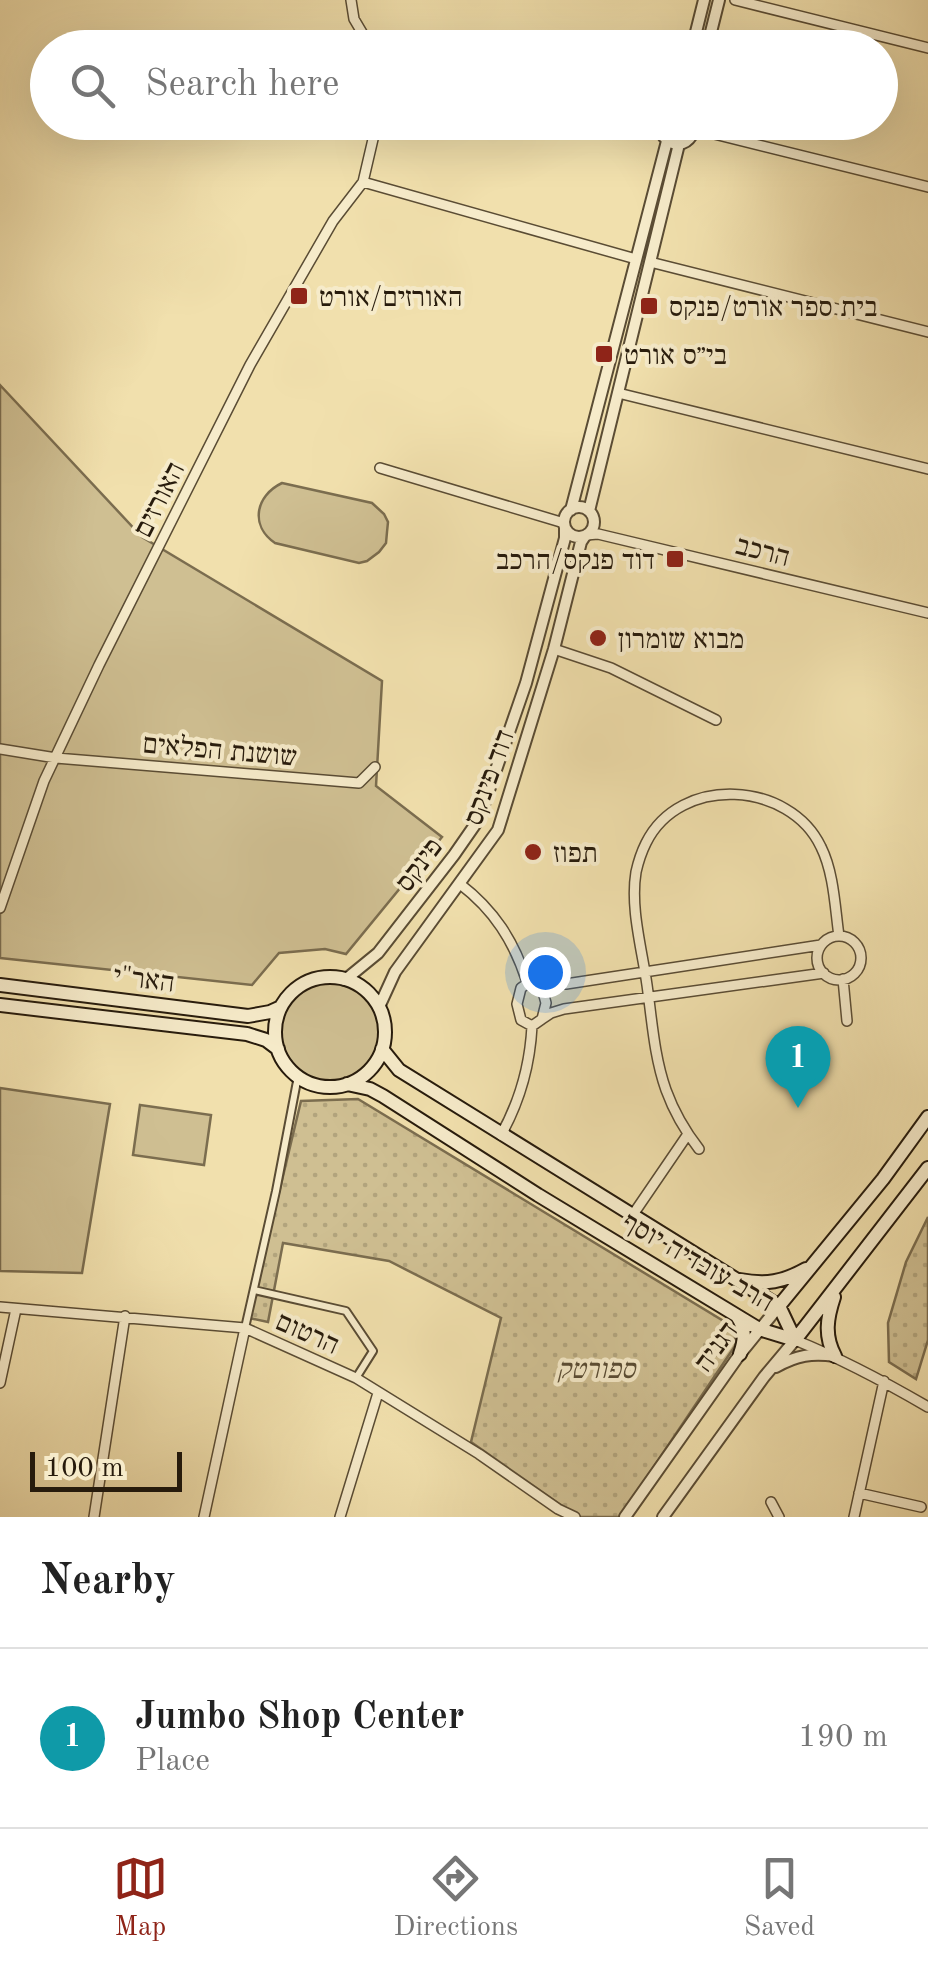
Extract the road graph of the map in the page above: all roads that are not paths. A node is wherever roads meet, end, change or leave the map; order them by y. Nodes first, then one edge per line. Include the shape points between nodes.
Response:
1 (351, 0) edge
2 (704, 0) edge
3 (719, 0) edge
4 (735, 0) edge
5 (361, 30) edge
6 (696, 30) edge
7 (711, 30) edge
8 (856, 30) edge
9 (898, 41) edge
10 (928, 48) edge
11 (373, 140) edge
12 (667, 140) joint
13 (687, 140) edge
14 (747, 140) edge
15 (679, 144) junction
16 (363, 182) junction
17 (928, 187) edge
18 (636, 259) junction
19 (650, 262) junction
20 (928, 332) edge
21 (618, 393) junction
22 (380, 468) dead end
23 (928, 469) edge
24 (570, 510) junction
25 (589, 511) junction
26 (565, 525) junction
27 (586, 536) junction
28 (928, 613) edge
29 (554, 649) junction
30 (716, 720) dead end
31 (0, 749) edge
32 (56, 758) junction
33 (375, 768) dead end
34 (460, 884) junction
35 (0, 908) edge
36 (839, 936) junction
37 (822, 945) junction
38 (645, 972) junction
39 (824, 973) junction
40 (345, 980) junction
41 (842, 980) junction
42 (530, 982) junction
43 (0, 986) edge
44 (648, 997) junction
45 (2, 1006) edge
46 (282, 1007) junction
47 (379, 1007) junction
48 (542, 1020) junction
49 (847, 1021) dead end
50 (532, 1026) junction
51 (278, 1049) junction
52 (382, 1049) junction
53 (298, 1076) junction
54 (347, 1084) junction
55 (928, 1118) edge
56 (688, 1134) junction
57 (501, 1135) junction
58 (699, 1150) dead end
59 (928, 1168) edge
60 (632, 1216) junction
61 (813, 1265) junction
62 (733, 1278) junction
63 (838, 1285) junction
64 (254, 1290) junction
65 (778, 1306) junction
66 (0, 1307) edge
67 (16, 1308) junction
68 (735, 1314) junction
69 (125, 1316) junction
70 (245, 1328) junction
71 (759, 1329) junction
72 (796, 1340) junction
73 (740, 1354) junction
74 (835, 1356) junction
75 (356, 1378) junction
76 (764, 1378) junction
77 (884, 1381) junction
78 (0, 1383) edge
79 (378, 1393) junction
80 (928, 1407) edge
81 (859, 1493) junction
82 (771, 1502) dead end
83 (922, 1507) dead end
84 (562, 1513) edge
85 (94, 1517) edge
86 (204, 1517) edge
87 (340, 1517) edge
88 (575, 1517) edge
89 (626, 1517) edge
90 (663, 1517) edge
91 (779, 1517) edge
92 (854, 1517) edge

1 - 5 street
2 - 6 street
3 - 7 street
4 - 8 street
9 - 10 street
11 - 16 street, האורזים
12 - 15 street
12 - 18 street
13 - 15 street
14 - 17 street
15 - 19 street
16 - 18 street
16 - 32 street, האורזים via 333,221 250,365
18 - 24 street
19 - 20 street
19 - 21 street
21 - 23 street
21 - 25 street
22 - 26 street
24 - 25 street
24 - 26 street
25 - 27 street via 594,523
26 - 27 street via 572,535
26 - 40 street, פינקס via 526,684 479,818 378,953
27 - 28 street, הרכב
27 - 29 street, דוד פינקס
29 - 30 street via 611,668
29 - 34 street, דוד פינקס via 498,830
31 - 32 street, שושנת הפלאים
32 - 33 street, שושנת הפלאים via 360,782
32 - 35 street, האורזים
34 - 42 street via 501,925
34 - 47 street, דוד פינקס via 394,972
36 - 37 street
36 - 38 street via 822,847 803,821 778,804 721,794 667,817 648,840 636,871
36 - 41 street via 860,954 858,968
37 - 38 street
37 - 39 street via 817,958
38 - 42 street via 566,984
38 - 44 street
39 - 41 street
39 - 44 street
40 - 46 main road via 305,983
40 - 47 main road
41 - 49 street
42 - 48 street via 546,1000
42 - 50 street via 518,994 517,1008
43 - 46 main road, האר"י via 248,1016
44 - 48 street via 564,1008
44 - 56 street via 660,1071
45 - 51 main road, האר"י via 247,1034
46 - 51 main road
47 - 52 main road
48 - 50 street
50 - 57 street via 525,1075
51 - 53 main road
52 - 54 main road via 369,1071
52 - 57 main road, הרב עובדיה יוסף via 398,1070
53 - 54 main road via 322,1086
53 - 64 street
54 - 68 main road, הרב עובדיה יוסף via 383,1096
55 - 61 main road, דגניה
56 - 58 street
56 - 60 street
57 - 60 main road, הרב עובדיה יוסף
59 - 63 main road, דגניה
60 - 62 main road, הרב עובדיה יוסף
61 - 62 main road via 780,1282
61 - 65 main road, דגניה
62 - 65 main road, הרב עובדיה יוסף
63 - 72 main road, דגניה
63 - 74 main road via 826,1335
64 - 70 street
64 - 75 street via 346,1311 373,1351
65 - 71 street, דגניה
65 - 72 main road, הרב עובדיה יוסף
66 - 67 street, הרטום
67 - 69 street, הרטום
67 - 78 street
68 - 71 main road, הרב עובדיה יוסף
68 - 73 main road via 744,1330
69 - 70 street, הרטום
69 - 85 street
70 - 75 street, הרטום
70 - 86 street
71 - 72 main road, הרב עובדיה יוסף
71 - 73 street, דגניה
72 - 74 street
72 - 76 street, דגניה
73 - 89 street, דגניה
74 - 76 street via 792,1358
74 - 77 street
75 - 79 street, הרטום
76 - 90 street, דגניה
77 - 80 street
77 - 81 street
79 - 84 street, הרטום
79 - 87 street
81 - 83 street
81 - 92 street
82 - 91 street
84 - 88 street, הרטום

